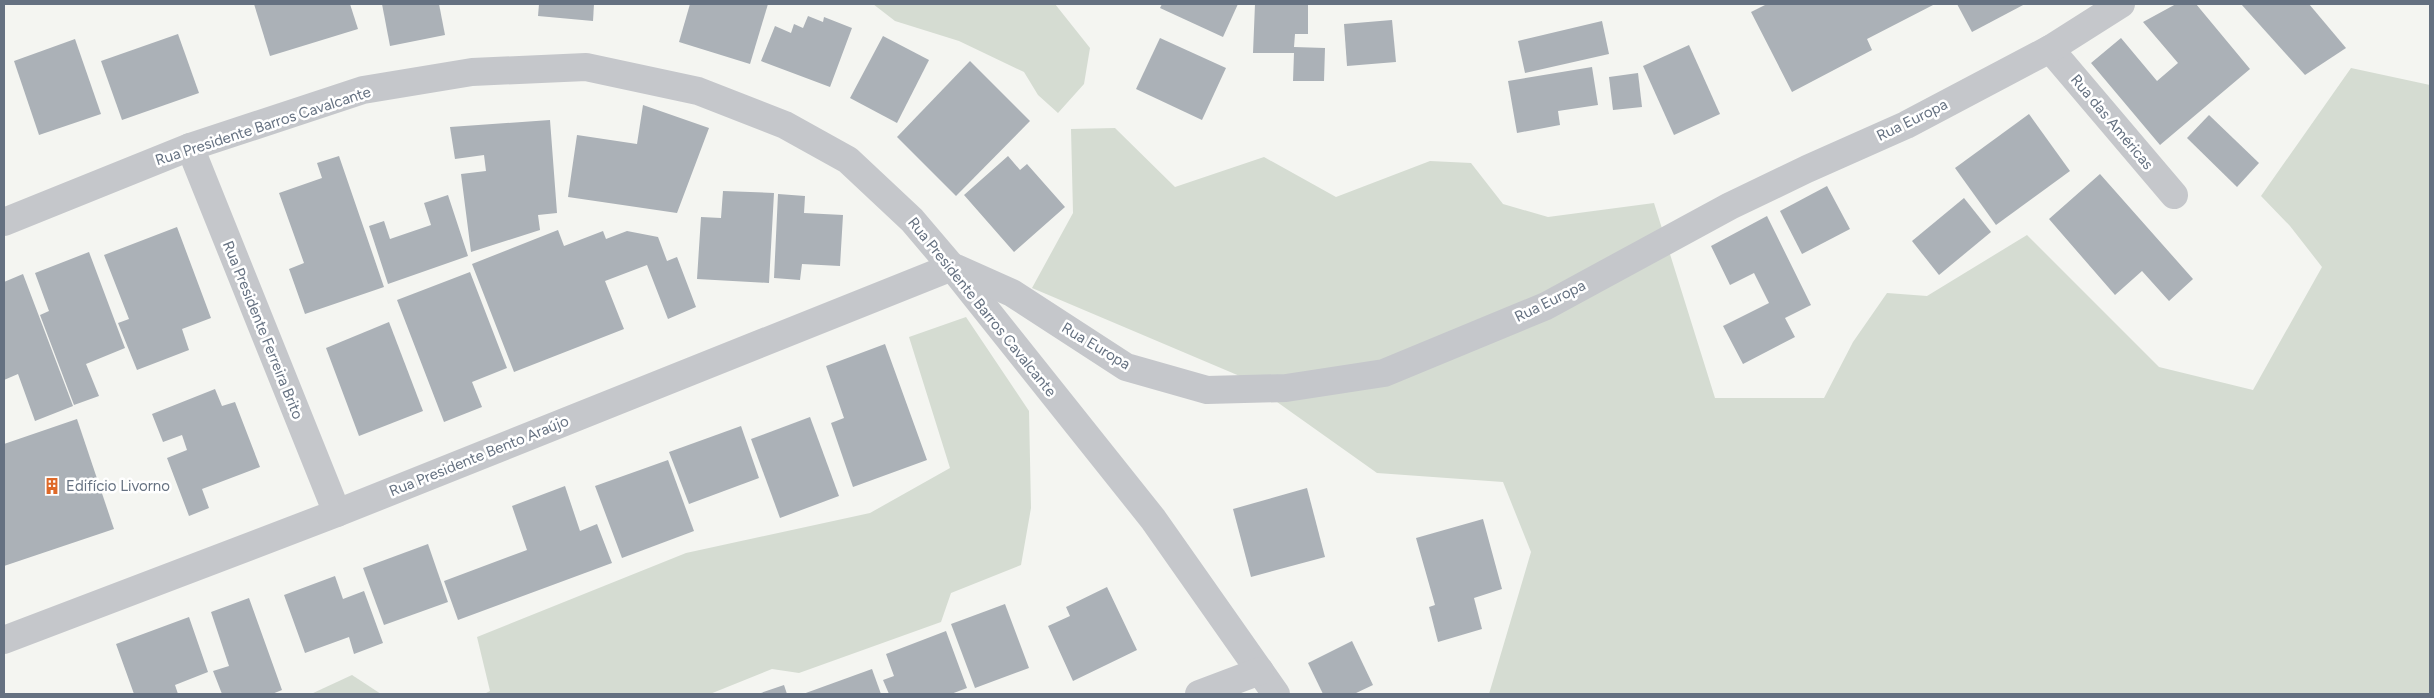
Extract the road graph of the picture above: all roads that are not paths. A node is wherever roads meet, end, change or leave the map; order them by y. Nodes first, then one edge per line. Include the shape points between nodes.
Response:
1 (2109, 7) edge
2 (2050, 49) junction
3 (190, 147) junction
4 (2174, 195) dead end
5 (4, 222) edge
6 (952, 266) junction
7 (337, 513) junction
8 (4, 640) edge
9 (1260, 672) junction
10 (1199, 694) edge
11 (1276, 694) edge

1 - 2 street, Rua Europa
2 - 4 street, Rua das Américas
2 - 6 street, Rua Europa via 1906,125 1730,206 1546,306 1384,372 1286,388 1207,390 1126,367 1012,293
3 - 5 street, Rua Presidente Barros Cavalcante
3 - 6 street, Rua Presidente Barros Cavalcante via 363,90 472,72 586,67 698,91 793,129 848,160 912,220
3 - 7 street, Rua Presidente Ferreira Brito
6 - 7 street, Rua Presidente Bento Araújo
6 - 9 street, Rua Presidente Barros Cavalcante via 1153,519
7 - 8 street, Rua Presidente Bento Araújo
9 - 10 street
9 - 11 street, Rua Presidente Barros Cavalcante

